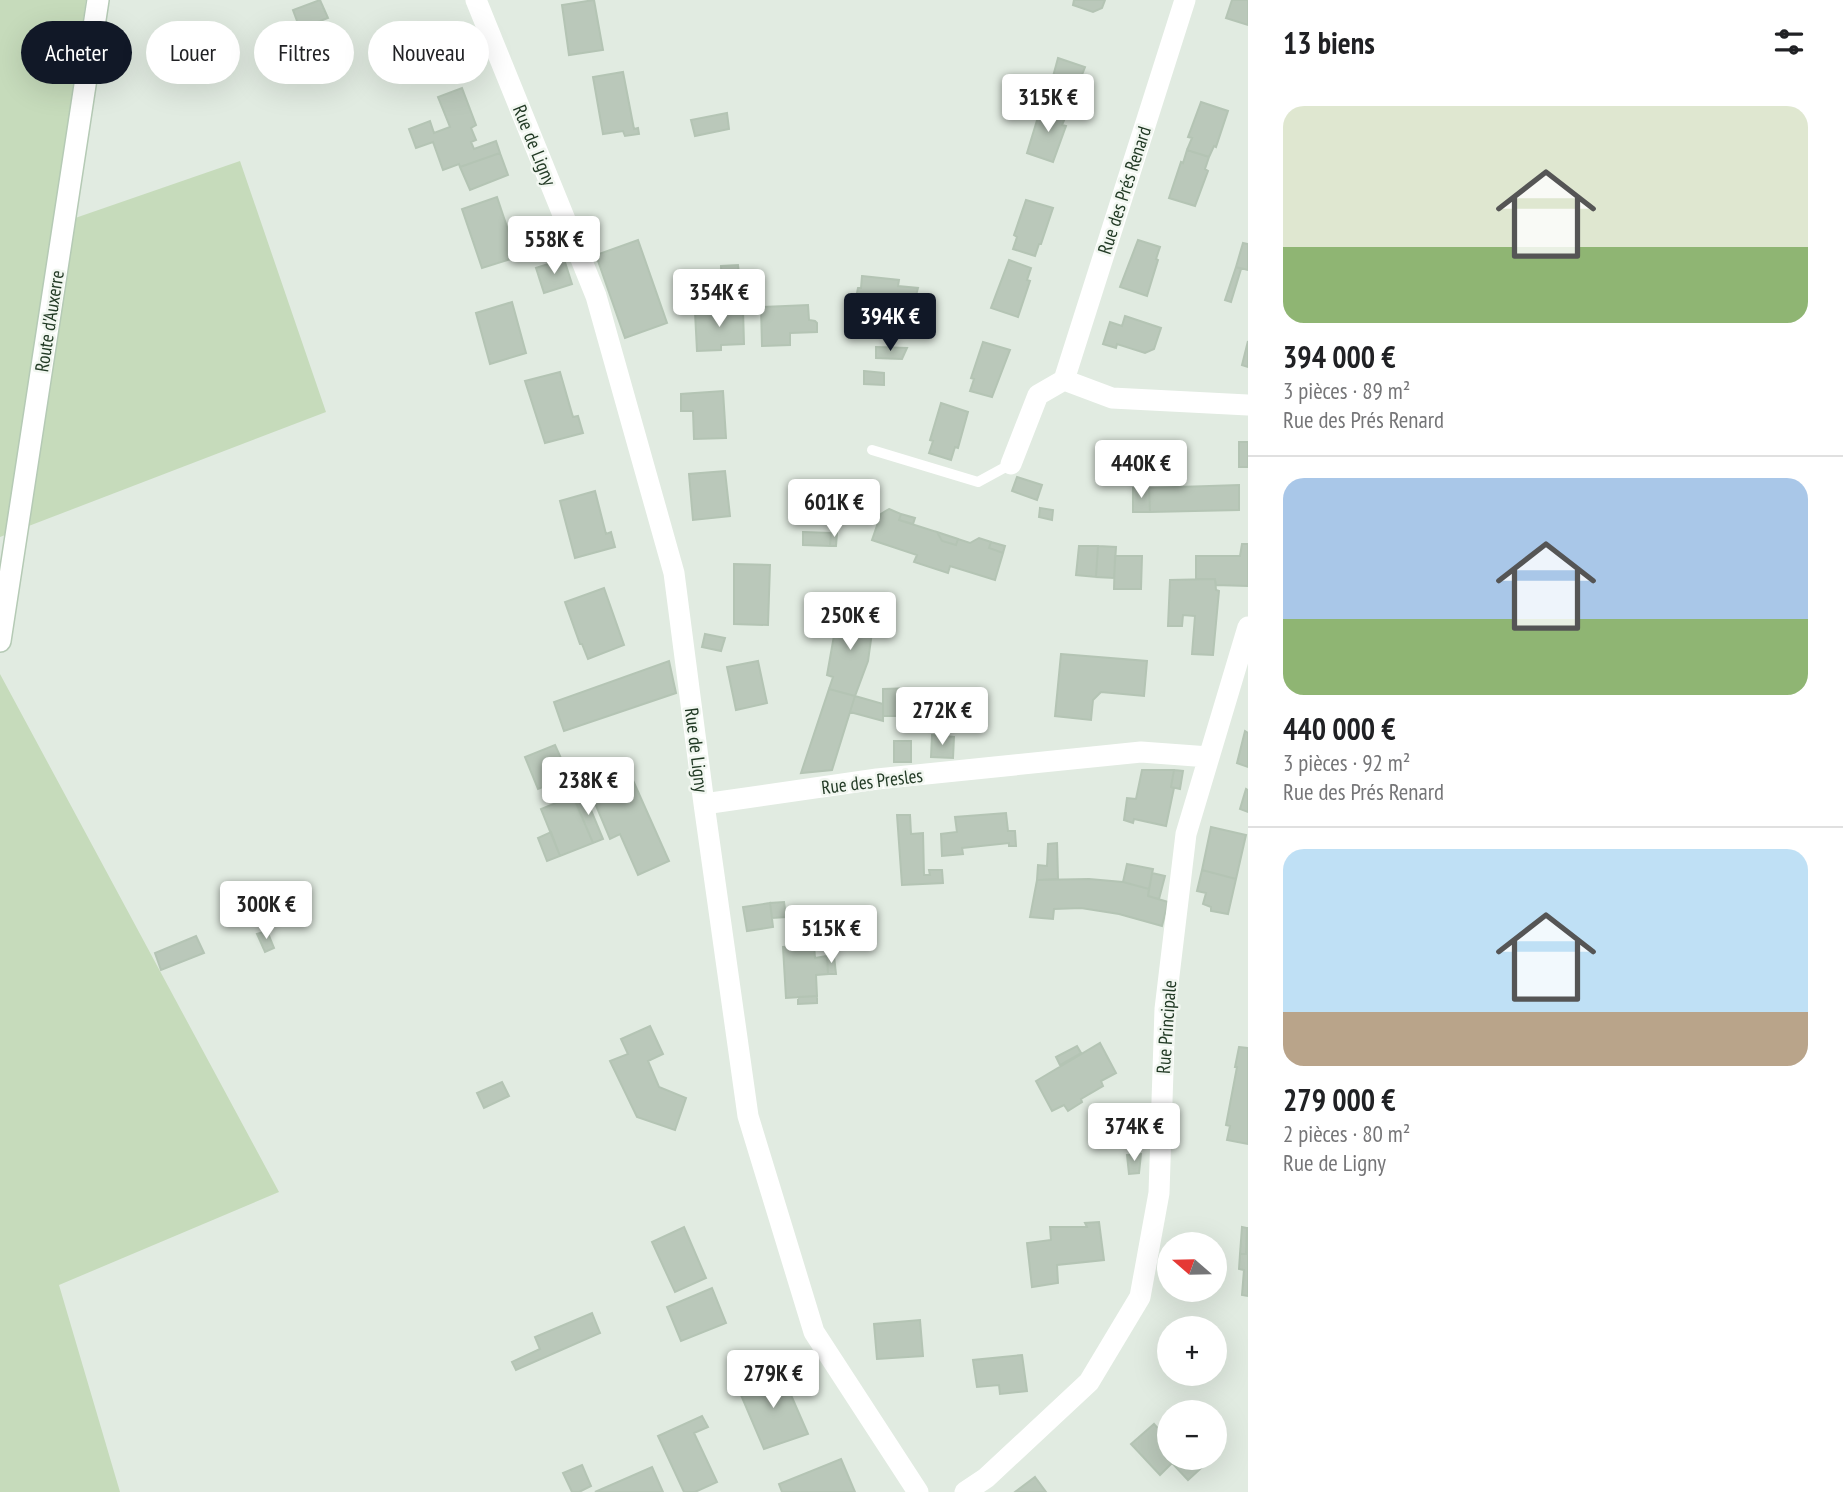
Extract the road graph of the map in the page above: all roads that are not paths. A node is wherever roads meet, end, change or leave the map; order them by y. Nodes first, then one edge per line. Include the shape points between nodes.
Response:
1 (97, 0) edge
2 (476, 0) edge
3 (1185, 0) edge
4 (1063, 380) junction
5 (1248, 405) edge
6 (872, 450) dead end
7 (1011, 464) joint
8 (1248, 627) edge
9 (0, 641) edge
10 (1209, 757) junction
11 (704, 804) junction
12 (918, 1492) edge
13 (965, 1492) edge

1 - 9 street, Route d'Auxerre
2 - 11 street, Rue de Ligny via 596,296 674,573
3 - 4 street, Rue des Prés Renard
4 - 5 street via 1112,398
4 - 7 street via 1038,395
6 - 7 lane via 978,482
8 - 10 street, Rue Principale
10 - 11 street, Rue des Presles via 1141,752 877,779
10 - 13 street, Rue Principale via 1186,834 1165,1009 1159,1193 1140,1297 1089,1382
11 - 12 street, Rue de Ligny via 748,1116 814,1332

